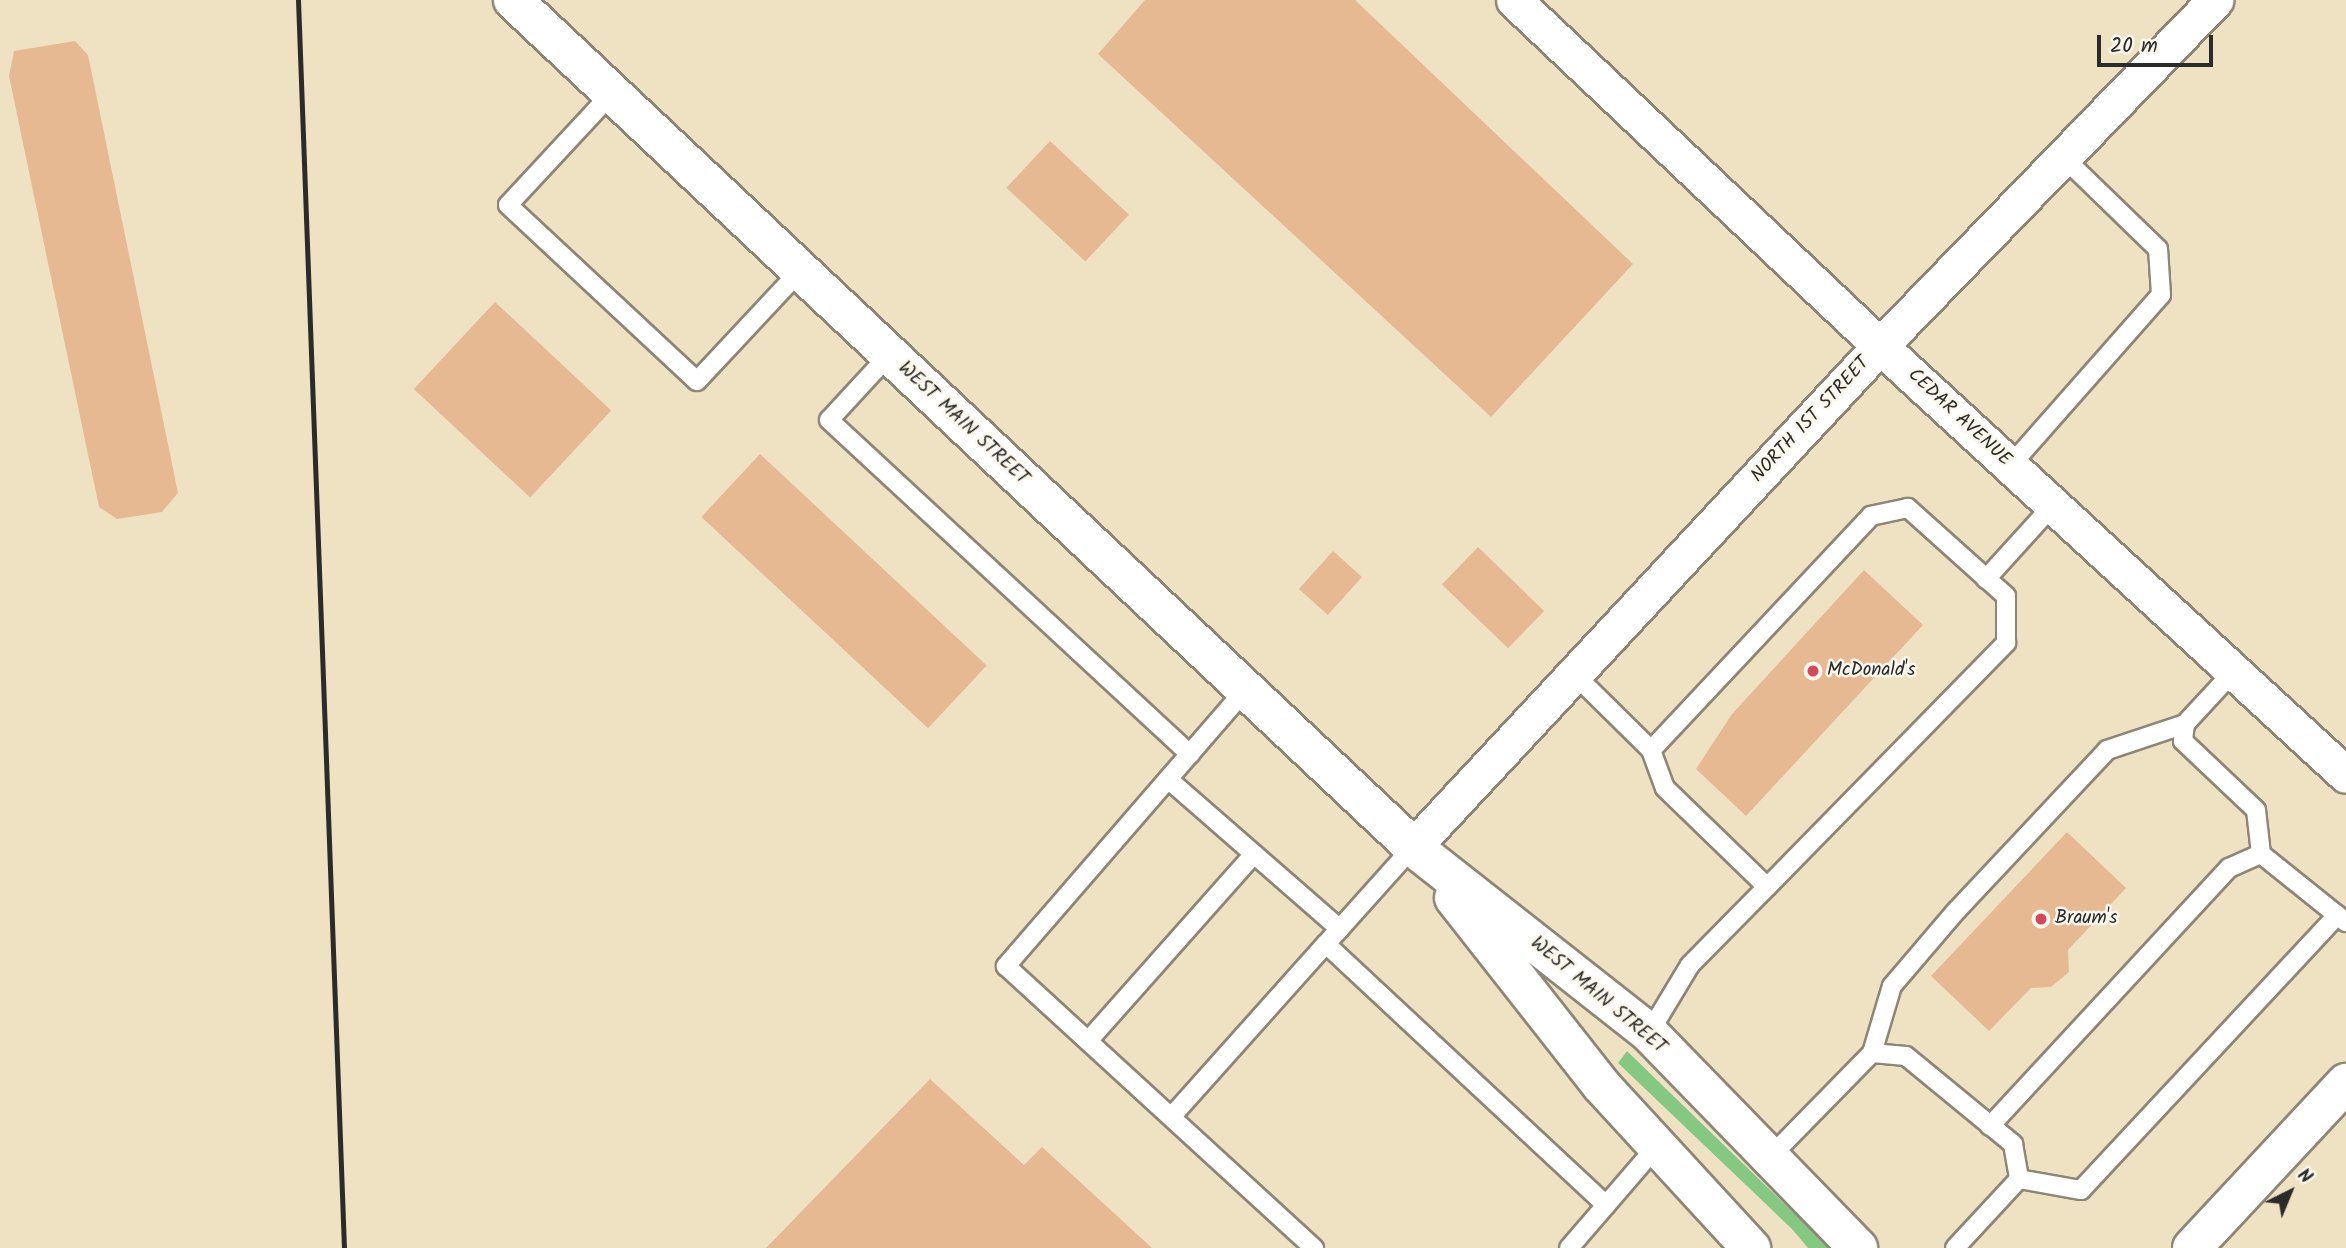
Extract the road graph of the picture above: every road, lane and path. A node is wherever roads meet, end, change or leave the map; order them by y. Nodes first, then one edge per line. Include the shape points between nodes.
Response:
1 (513, 0) edge
2 (1514, 0) edge
3 (2216, 0) edge
4 (613, 92) junction
5 (2063, 157) junction
6 (800, 271) junction
7 (1880, 346) junction
8 (889, 355) junction
9 (2010, 466) junction
10 (2053, 505) junction
11 (1986, 579) junction
12 (2234, 671) junction
13 (1574, 674) junction
14 (1246, 689) junction
15 (2185, 724) junction
16 (1651, 750) junction
17 (1190, 754) junction
18 (2346, 775) edge
19 (1168, 779) junction
20 (1413, 847) junction
21 (1254, 854) junction
22 (2261, 854) junction
23 (1767, 887) junction
24 (2341, 919) edge
25 (1340, 929) junction
26 (1326, 944) junction
27 (1649, 1034) junction
28 (1088, 1041) junction
29 (1872, 1054) junction
30 (2346, 1083) edge
31 (1172, 1116) junction
32 (1990, 1126) junction
33 (1658, 1145) junction
34 (1770, 1157) junction
35 (2020, 1179) junction
36 (1606, 1205) junction
37 (1314, 1248) edge
38 (1569, 1248) edge
39 (1751, 1248) edge
40 (1858, 1248) edge
41 (1955, 1248) edge
42 (2192, 1248) edge

1 - 4 main road, WEST MAIN STREET
2 - 7 street, CEDAR AVENUE
3 - 5 street, NORTH 1ST STREET
4 - 6 main road, WEST MAIN STREET
4 - 6 lane via 508,205 697,381
5 - 7 street, NORTH 1ST STREET
5 - 9 lane via 2158,248 2161,295
6 - 8 main road, WEST MAIN STREET
7 - 9 street, CEDAR AVENUE
7 - 13 street, NORTH 1ST STREET
8 - 14 main road, WEST MAIN STREET
8 - 17 lane via 829,420
9 - 10 street, CEDAR AVENUE
10 - 11 lane
10 - 12 street, CEDAR AVENUE
11 - 16 lane via 1908,508 1871,516
11 - 23 lane via 2006,596 2006,643
12 - 15 lane
12 - 18 street, CEDAR AVENUE
13 - 16 lane
13 - 20 street, NORTH 1ST STREET
14 - 17 lane
14 - 20 main road, WEST MAIN STREET
15 - 22 lane via 2183,741 2256,810
15 - 29 lane via 2108,750 1892,986
16 - 23 lane via 1665,788
17 - 19 lane
19 - 21 lane
19 - 28 lane via 1006,966
20 - 25 lane
20 - 27 main road, WEST MAIN STREET
20 - 33 main road, WEST MAIN STREET via 1601,1085
21 - 25 lane
21 - 28 lane
22 - 24 lane
22 - 32 lane via 2228,868
23 - 27 lane via 1690,965
24 - 35 lane via 2081,1189
25 - 26 lane
26 - 31 lane
26 - 36 lane
27 - 34 main road, WEST MAIN STREET
28 - 31 lane
29 - 32 lane via 1906,1056
29 - 34 lane
30 - 42 main road
31 - 37 lane
32 - 35 lane via 2013,1144
33 - 36 lane
33 - 39 main road, WEST MAIN STREET
34 - 40 main road, WEST MAIN STREET
35 - 41 lane
36 - 38 lane

